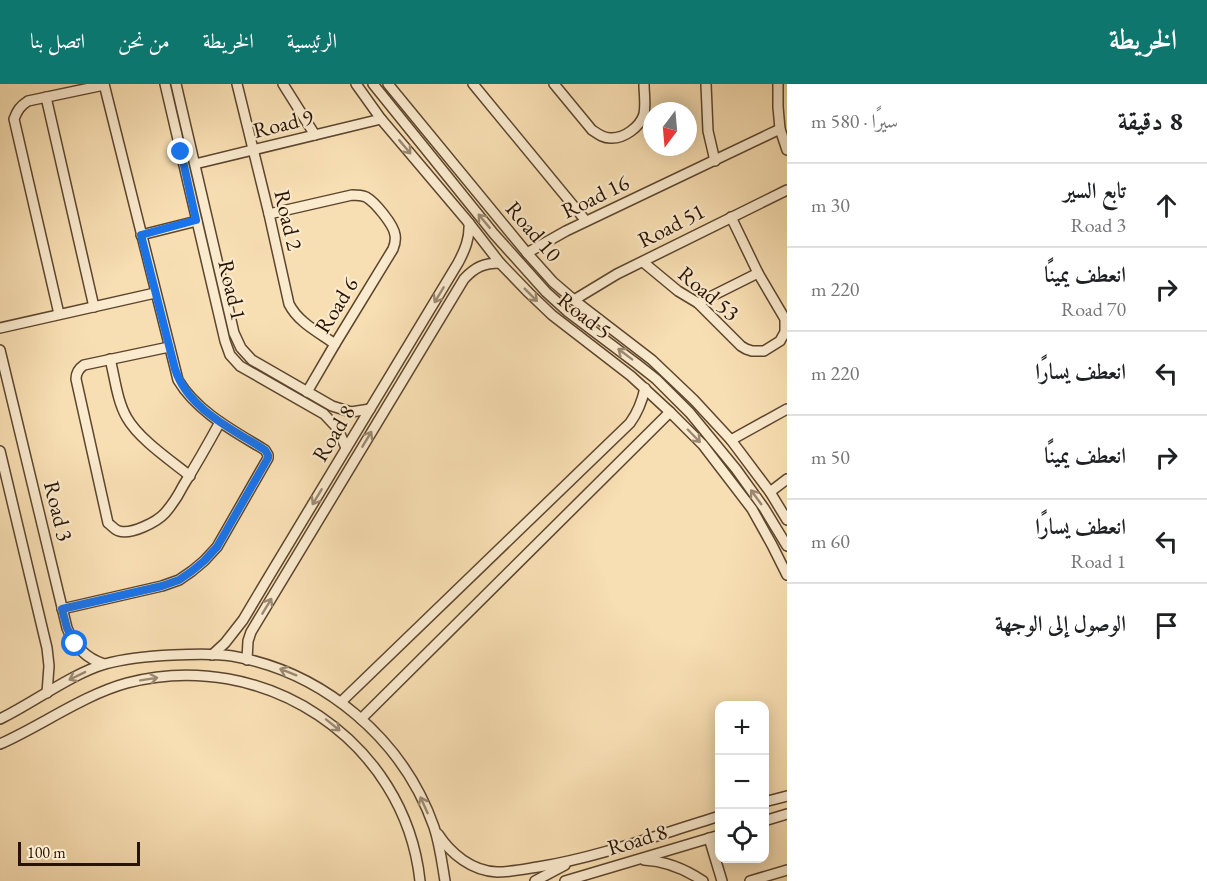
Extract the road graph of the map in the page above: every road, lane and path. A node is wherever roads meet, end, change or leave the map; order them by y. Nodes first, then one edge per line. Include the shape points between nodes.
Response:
1 (104, 84) edge
2 (165, 84) edge
3 (176, 84) edge
4 (237, 84) edge
5 (283, 84) edge
6 (356, 84) edge
7 (373, 84) edge
8 (388, 84) edge
9 (473, 84) edge
10 (554, 84) edge
11 (644, 84) edge
12 (706, 84) edge
13 (778, 84) edge
14 (46, 97) junction
15 (381, 119) junction
16 (780, 129) junction
17 (315, 135) junction
18 (252, 150) junction
19 (787, 150) edge
20 (715, 161) junction
21 (195, 164) junction
22 (787, 190) edge
23 (269, 214) junction
24 (730, 217) junction
25 (196, 220) junction
26 (586, 221) junction
27 (469, 223) junction
28 (141, 235) junction
29 (526, 253) junction
30 (643, 262) junction
31 (500, 263) junction
32 (758, 273) junction
33 (155, 293) junction
34 (574, 300) junction
35 (698, 303) junction
36 (94, 307) junction
37 (568, 312) junction
38 (59, 314) junction
39 (560, 320) junction
40 (0, 328) edge
41 (335, 344) junction
42 (169, 347) junction
43 (0, 350) edge
44 (110, 359) junction
45 (645, 388) junction
46 (307, 392) junction
47 (370, 409) junction
48 (787, 409) edge
49 (670, 411) junction
50 (220, 422) junction
51 (731, 440) junction
52 (346, 448) junction
53 (0, 451) edge
54 (189, 476) junction
55 (787, 479) edge
56 (771, 492) junction
57 (787, 520) edge
58 (787, 546) edge
59 (787, 575) edge
60 (62, 609) junction
61 (212, 655) junction
62 (247, 660) junction
63 (104, 664) junction
64 (47, 693) junction
65 (341, 702) junction
66 (0, 718) edge
67 (361, 719) junction
68 (0, 744) edge
69 (783, 797) edge
70 (785, 815) edge
71 (715, 818) edge
72 (769, 820) edge
73 (435, 830) junction
74 (715, 836) edge
75 (709, 838) junction
76 (639, 860) junction
77 (572, 861) junction
78 (782, 875) edge
79 (420, 881) edge
80 (444, 881) edge
81 (535, 881) edge
82 (565, 881) edge
83 (703, 881) edge
84 (722, 881) edge
85 (750, 881) edge

1 - 14 street
1 - 28 street
2 - 25 street, Road 1
3 - 21 street, Road 1
4 - 18 street, Road 2
5 - 17 street
6 - 15 street, Road 5
37 -> 7 street, Road 5 via 494,234
8 - 29 street, Road 10
9 - 26 street
10 - 11 street via 592,130 613,138 639,124 645,106
12 - 20 street via 708,131
13 - 16 street
14 - 36 street
14 - 38 street via 23,104 14,119
15 - 17 street, Road 9
15 -> 27 street, Road 5
16 - 19 street
16 - 20 street, Road 16
17 - 18 street, Road 9
18 - 21 street, Road 9
18 - 23 street, Road 2
20 - 26 street, Road 16
21 - 46 street, Road 1 via 237,341 252,360
22 - 24 street, Road 51
23 - 41 street, Road 2 via 292,311
23 - 41 street, Road 6 via 359,195 373,202 393,227 393,249
24 - 30 street, Road 51
24 - 32 street
25 - 28 street
25 - 52 street, Road 1 via 230,355 240,366 324,414 338,429
26 - 29 street, Road 16
27 - 31 street, Road 5
27 -> 47 street, Road 8 via 467,243 458,263
28 - 33 street
29 - 34 street, Road 10
30 - 34 street, Road 51
30 - 35 street, Road 53
31 -> 39 street, Road 5
62 -> 31 street, Road 8 via 251,632 464,279 480,266
32 - 35 street
32 - 35 street, Road 53 via 786,325 780,341 764,351 741,346
33 - 36 street
33 - 42 street
34 - 51 street, Road 10 via 652,360
36 - 38 street
37 - 39 street
58 -> 37 street, Road 5 via 736,469 690,413 656,379
38 - 40 street
39 - 45 street, Road 5
41 - 46 street, Road 6
42 - 44 street
42 - 50 street via 183,388
43 - 60 street, Road 3
44 - 54 street via 122,406 134,428
44 - 54 street via 84,365 76,379 108,523 126,532 153,522 171,506
45 - 49 street, Road 5
45 - 65 street via 638,413 630,423
46 - 47 street, Road 1 via 341,410
47 - 52 street, Road 8
48 - 51 street
49 -> 59 street, Road 5 via 703,445 752,509
49 - 67 street
50 - 54 street
50 - 60 street via 265,450 268,458 217,547 179,580
51 - 56 street, Road 10
52 -> 61 street, Road 8 via 243,620
53 - 64 street, Road 3 via 47,648
55 - 56 street
56 - 57 street, Road 10
60 - 63 street, Road 3 via 75,644 88,657
61 - 62 street
61 - 63 street via 158,656
65 -> 62 street via 303,679
63 -> 64 street
64 - 66 street
65 - 67 street
73 -> 67 street via 408,773
68 -> 79 street via 105,691 148,679 224,678 267,689 325,719 369,760 400,810
69 - 70 street
70 - 72 street
71 - 77 street
73 - 77 street via 454,854 481,869 509,871
73 - 80 street
74 - 75 street, Road 8
75 - 76 street, Road 8
75 - 84 street
76 - 82 street, Road 8
76 - 83 street via 667,863
77 - 81 street
78 - 85 street

